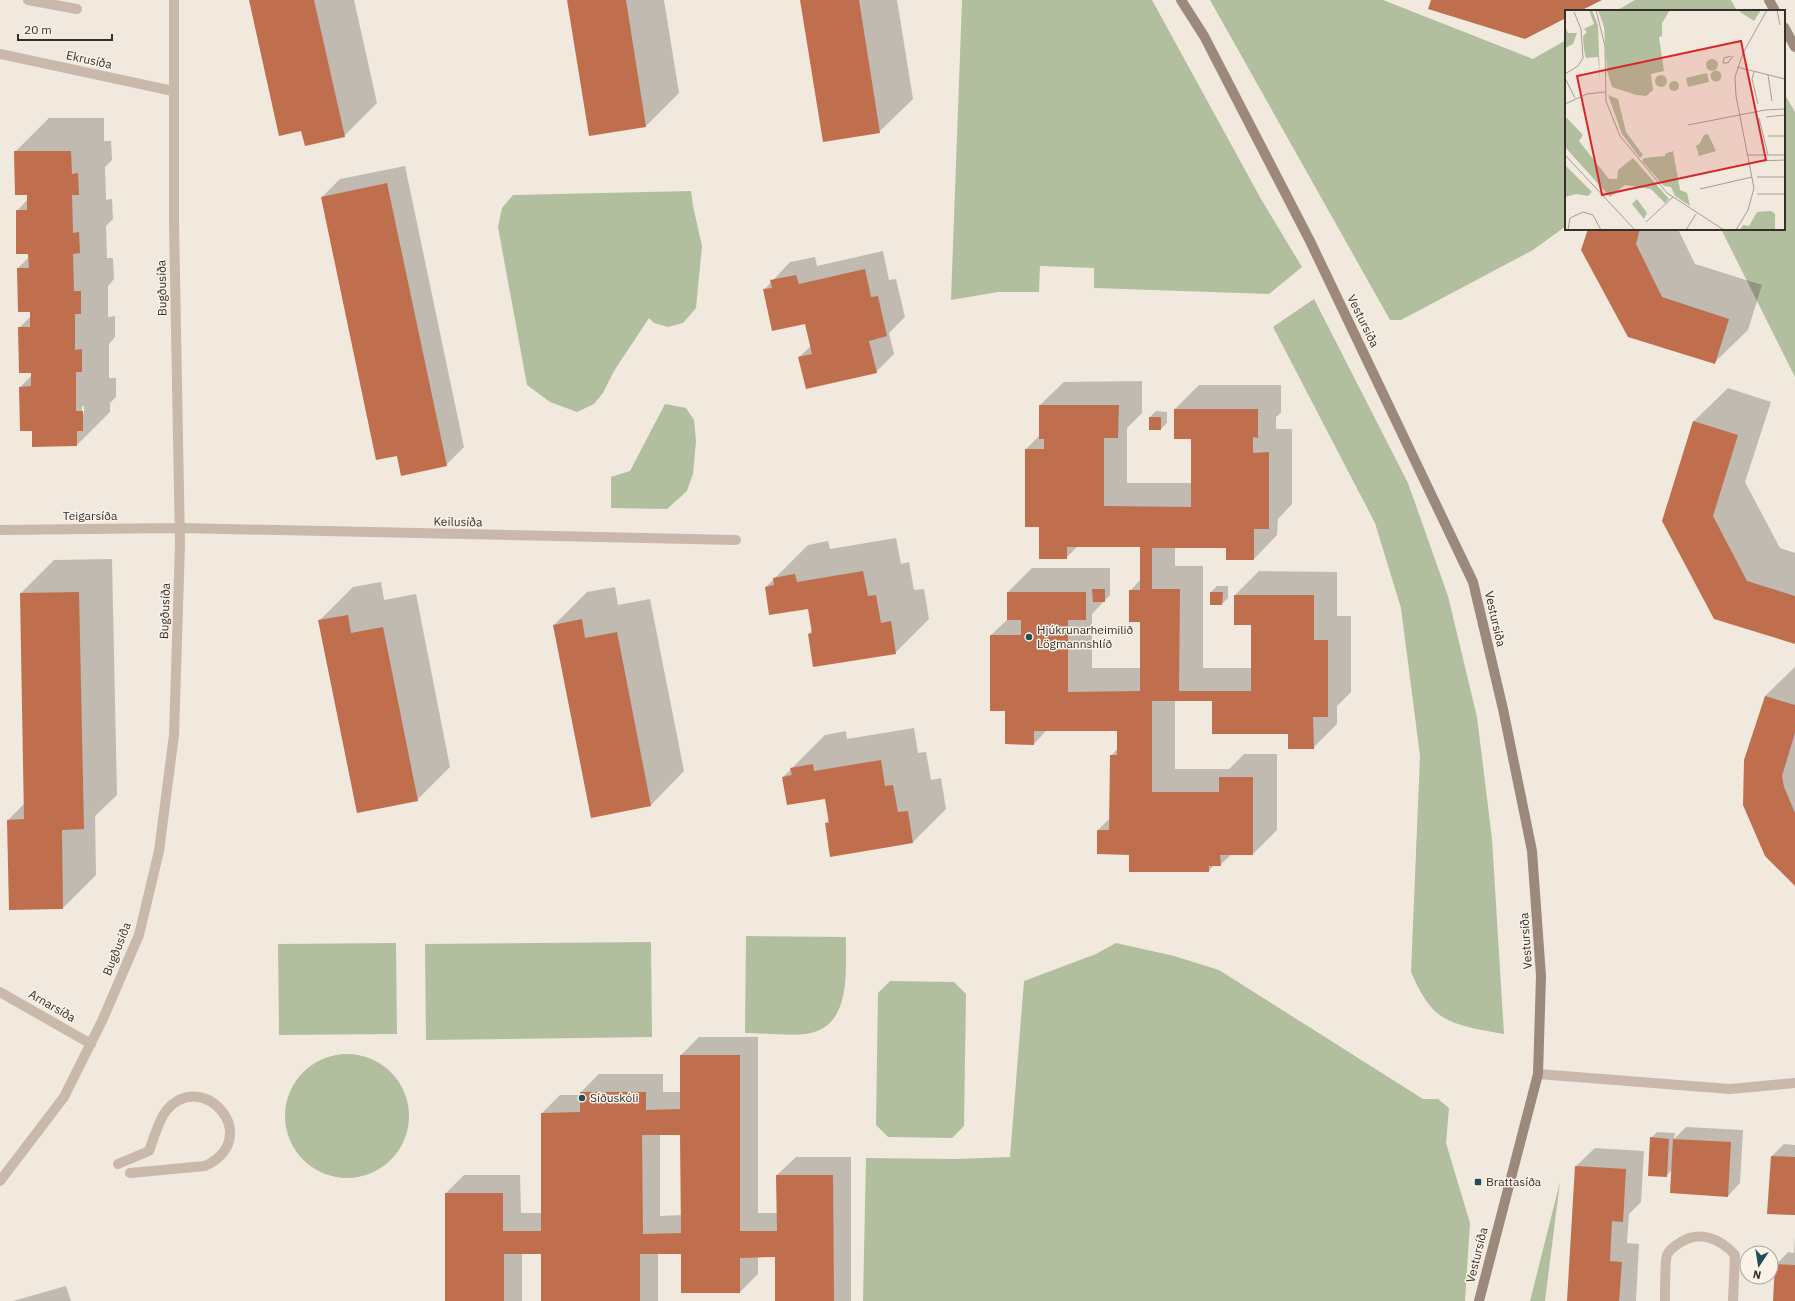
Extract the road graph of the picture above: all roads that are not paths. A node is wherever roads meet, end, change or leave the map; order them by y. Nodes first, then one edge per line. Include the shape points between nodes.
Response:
1 (28, 0) edge
2 (174, 0) edge
3 (1181, 0) edge
4 (1769, 0) edge
5 (77, 9) dead end
6 (1774, 10) edge
7 (1785, 29) edge
8 (1795, 47) edge
9 (0, 54) edge
10 (173, 91) junction
11 (180, 528) junction
12 (0, 530) edge
13 (736, 540) dead end
14 (0, 992) edge
15 (91, 1044) junction
16 (1538, 1074) junction
17 (1795, 1083) edge
18 (118, 1164) dead end
19 (130, 1173) dead end
20 (0, 1181) edge
21 (1479, 1301) edge
22 (1665, 1301) edge
23 (1732, 1301) edge

1 - 5 street
2 - 10 street, Bugðusíða
3 - 16 street, Vestursíða via 1204,36 1310,241 1473,582 1503,709 1532,851 1541,976
4 - 6 street
7 - 8 street
9 - 10 street, Ekrusíða
10 - 11 street, Bugðusíða
11 - 12 street, Teigarsíða
11 - 13 street, Keilusíða
11 - 15 street, Bugðusíða via 174,735 159,851 139,935
14 - 15 street, Arnarsíða
15 - 20 street, Bugðusíða via 64,1097
16 - 17 street via 1730,1089
16 - 21 street, Vestursíða
18 - 19 street via 149,1151 165,1113 173,1104 184,1098 209,1099 219,1106 226,1116 230,1128 229,1140 224,1152 216,1161 205,1166
22 - 23 street via 1667,1255 1685,1239 1708,1236 1728,1247 1735,1255

